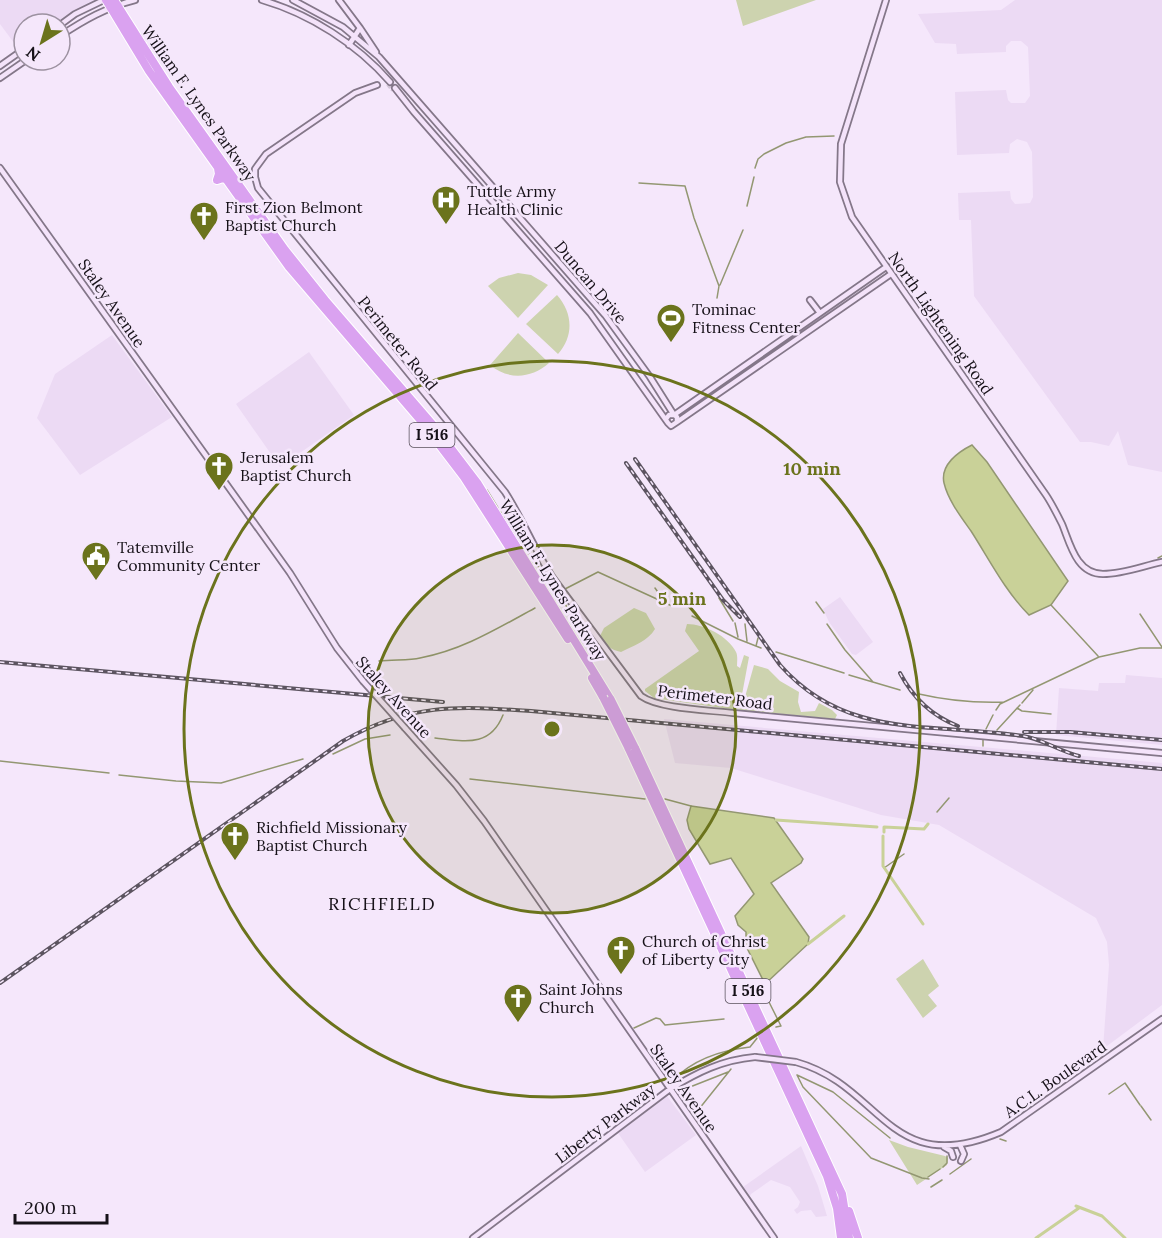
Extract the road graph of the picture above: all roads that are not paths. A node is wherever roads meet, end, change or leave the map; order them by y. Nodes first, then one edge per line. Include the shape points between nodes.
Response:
1 (135, 0) edge
2 (262, 0) edge
3 (293, 0) edge
4 (339, 0) edge
5 (886, 0) edge
6 (110, 2) edge
7 (72, 16) edge
8 (72, 28) edge
9 (360, 28) junction
10 (356, 37) junction
11 (349, 45) junction
12 (379, 57) junction
13 (385, 64) junction
14 (378, 71) junction
15 (389, 83) tunnel mouth
16 (377, 85) dead end
17 (394, 89) tunnel mouth
18 (0, 168) edge
19 (886, 267) junction
20 (891, 273) junction
21 (862, 284) junction
22 (866, 290) junction
23 (810, 300) dead end
24 (820, 313) junction
25 (614, 327) junction
26 (605, 333) junction
27 (620, 335) junction
28 (611, 341) junction
29 (670, 406) junction
30 (680, 411) junction
31 (674, 415) junction
32 (666, 420) junction
33 (677, 422) junction
34 (1162, 562) edge
35 (607, 698) junction
36 (632, 747) junction
37 (1162, 753) edge
38 (1162, 1019) edge
39 (670, 1089) junction
40 (941, 1146) junction
41 (958, 1146) junction
42 (953, 1157) dead end
43 (961, 1161) dead end
44 (843, 1194) junction
45 (473, 1238) edge
46 (774, 1238) edge
47 (839, 1238) edge
48 (849, 1238) edge
49 (858, 1238) edge

1 - 6 street
2 - 11 street via 309,19
3 - 10 street
4 - 9 street
5 - 19 street, North Lightening Road via 840,155 840,182 847,205
6 - 7 street
6 - 8 street
6 - 35 highway, William F. Lynes Parkway / I 516 via 149,71 289,267 459,471
6 - 35 highway, William F. Lynes Parkway / I 516 via 150,51 303,273 433,425 478,484
9 - 10 street
9 - 12 street
10 - 11 street
10 - 12 street
11 - 14 street
12 - 13 street, Duncan Drive
13 - 14 street
13 - 25 street, Duncan Drive
14 - 15 street
16 - 37 street, Perimeter Road via 355,93 266,154 255,169 258,188 505,492 553,578 641,696 662,704 733,713
17 - 26 street, Duncan Drive
18 - 39 street, Staley Avenue, bridge via 290,573 337,648 484,821
19 - 20 street, North Lightening Road
19 - 21 street
20 - 22 street
20 - 34 street, North Lightening Road via 1046,495 1077,560 1104,574
21 - 22 street
21 - 24 street
22 - 33 street
23 - 24 street
24 - 30 street
25 - 26 street
25 - 27 street, Duncan Drive
26 - 28 street, Duncan Drive
27 - 28 street
27 - 29 street, Duncan Drive
28 - 32 street, Duncan Drive
29 - 30 street
29 - 31 street, Duncan Drive
30 - 31 street
31 - 32 street
31 - 33 street, Duncan Drive
32 - 33 street via 671,426
35 - 36 highway, William F. Lynes Parkway / I 516, bridge
36 - 44 highway, William F. Lynes Parkway / I 516
36 - 47 highway, William F. Lynes Parkway / I 516 via 827,1176 835,1198
38 - 41 street, A.C.L. Boulevard via 1001,1132
39 - 40 street, Liberty Parkway, bridge via 717,1064 755,1057 796,1062 831,1077 900,1133
39 - 45 street, Liberty Parkway
39 - 46 street, Staley Avenue
40 - 41 street, Liberty Parkway
40 - 42 street via 951,1151
41 - 43 street via 964,1154
44 - 48 highway, William F. Lynes Parkway / I 516
44 - 49 highway

